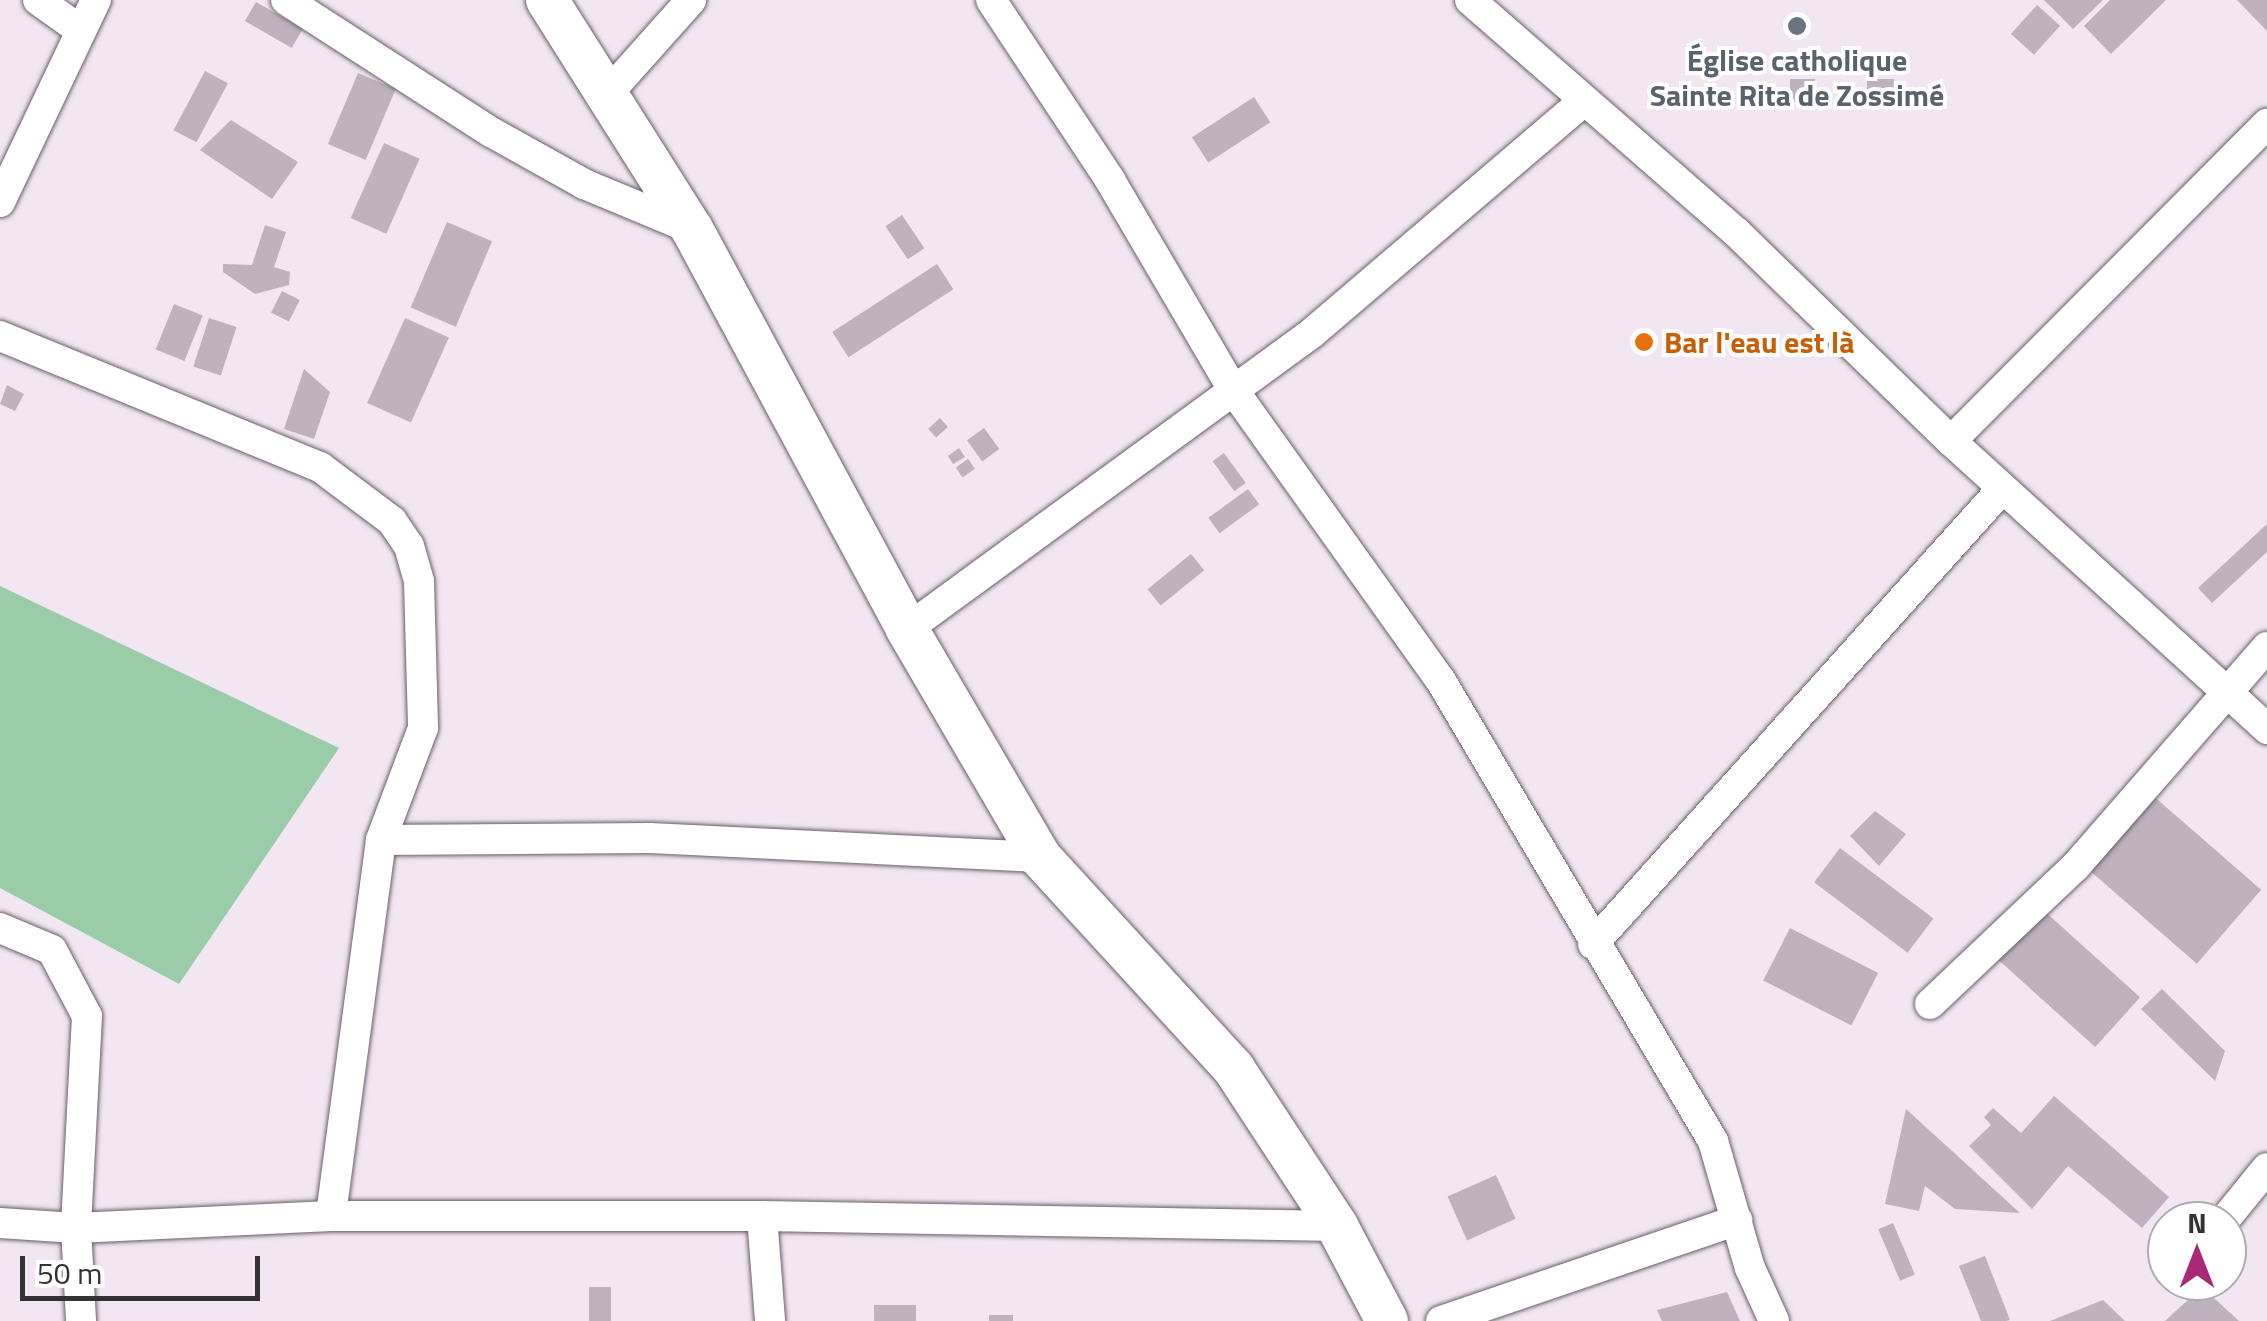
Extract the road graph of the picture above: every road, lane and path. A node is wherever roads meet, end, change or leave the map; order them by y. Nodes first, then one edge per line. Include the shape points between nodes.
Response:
1 (38, 0) edge
2 (96, 0) edge
3 (286, 0) edge
4 (547, 0) edge
5 (691, 0) edge
6 (991, 0) edge
7 (1470, 0) edge
8 (79, 29) junction
9 (610, 91) junction
10 (1584, 101) junction
11 (2267, 124) edge
12 (0, 202) edge
13 (692, 229) junction
14 (0, 336) edge
15 (1234, 391) junction
16 (1951, 441) junction
17 (2002, 489) junction
18 (907, 629) junction
19 (2267, 647) edge
20 (2228, 696) junction
21 (2267, 729) edge
22 (381, 840) junction
23 (1040, 857) junction
24 (0, 928) edge
25 (1592, 944) junction
26 (1930, 1004) dead end
27 (2267, 1168) edge
28 (2240, 1201) edge
29 (331, 1216) junction
30 (762, 1216) junction
31 (1737, 1220) junction
32 (0, 1223) edge
33 (1337, 1226) junction
34 (76, 1228) junction
35 (81, 1321) edge
36 (770, 1321) edge
37 (1387, 1321) edge
38 (1441, 1321) edge
39 (1774, 1321) edge

1 - 8 street
2 - 8 street
3 - 13 street via 491,132 584,184
4 - 9 street
5 - 9 street
6 - 15 street via 1110,180
7 - 10 street
8 - 12 street
9 - 13 street
10 - 15 street via 1434,233
10 - 16 street via 1736,233
11 - 16 street
13 - 18 street
14 - 22 street via 320,466 392,521 410,546 419,582 423,715
15 - 18 street
15 - 25 street via 1441,681
16 - 17 street
17 - 20 street
17 - 25 street
18 - 23 street
19 - 20 street
20 - 21 street
20 - 26 street via 2075,867
22 - 23 street via 650,838
22 - 29 street
23 - 33 street via 1234,1069
24 - 34 street via 52,950 87,1016
25 - 31 street via 1713,1141
27 - 28 street
29 - 30 street
29 - 34 street
30 - 33 street
30 - 36 street
31 - 38 street
31 - 39 street
32 - 34 street
33 - 37 street
34 - 35 street

